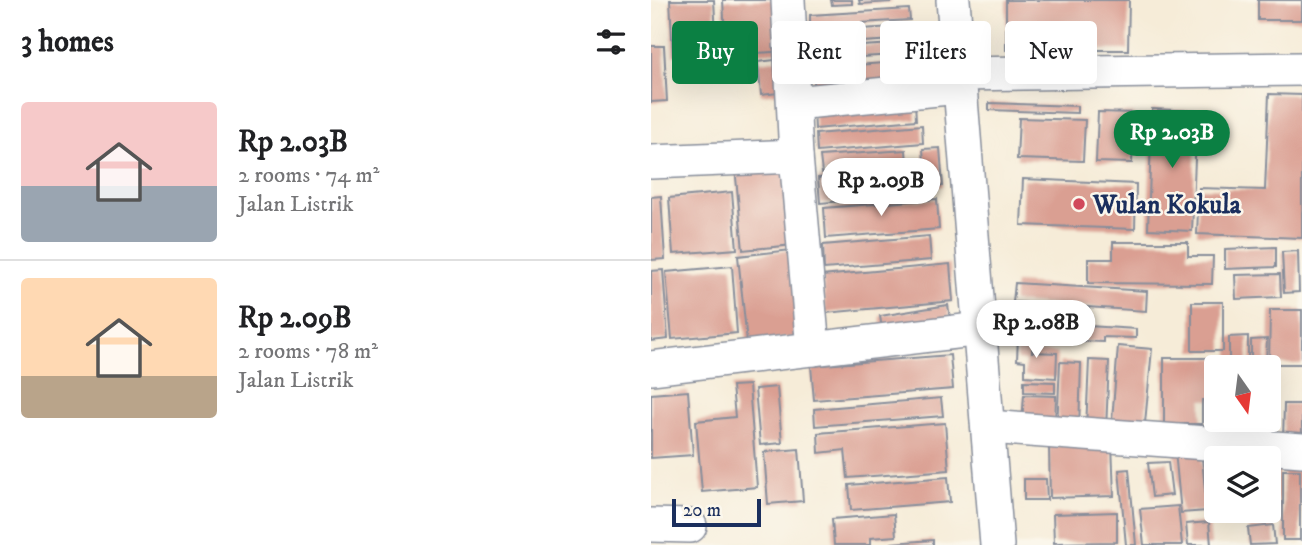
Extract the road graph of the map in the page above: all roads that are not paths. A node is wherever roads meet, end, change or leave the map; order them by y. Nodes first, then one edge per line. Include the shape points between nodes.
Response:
1 (788, 0) edge
2 (953, 0) edge
3 (955, 21) edge
4 (1302, 69) edge
5 (991, 80) edge
6 (937, 84) edge
7 (960, 84) edge
8 (794, 103) junction
9 (796, 156) junction
10 (651, 162) edge
11 (981, 329) junction
12 (813, 349) junction
13 (651, 368) edge
14 (988, 428) junction
15 (1302, 450) edge
16 (651, 526) edge
17 (690, 526) dead end
18 (997, 545) edge

1 - 8 street
2 - 3 street
4 - 5 street
6 - 8 street
7 - 11 street
8 - 9 street
9 - 10 street
9 - 12 street
11 - 12 street
11 - 14 street
12 - 13 street
14 - 15 street
14 - 18 street
16 - 17 street

